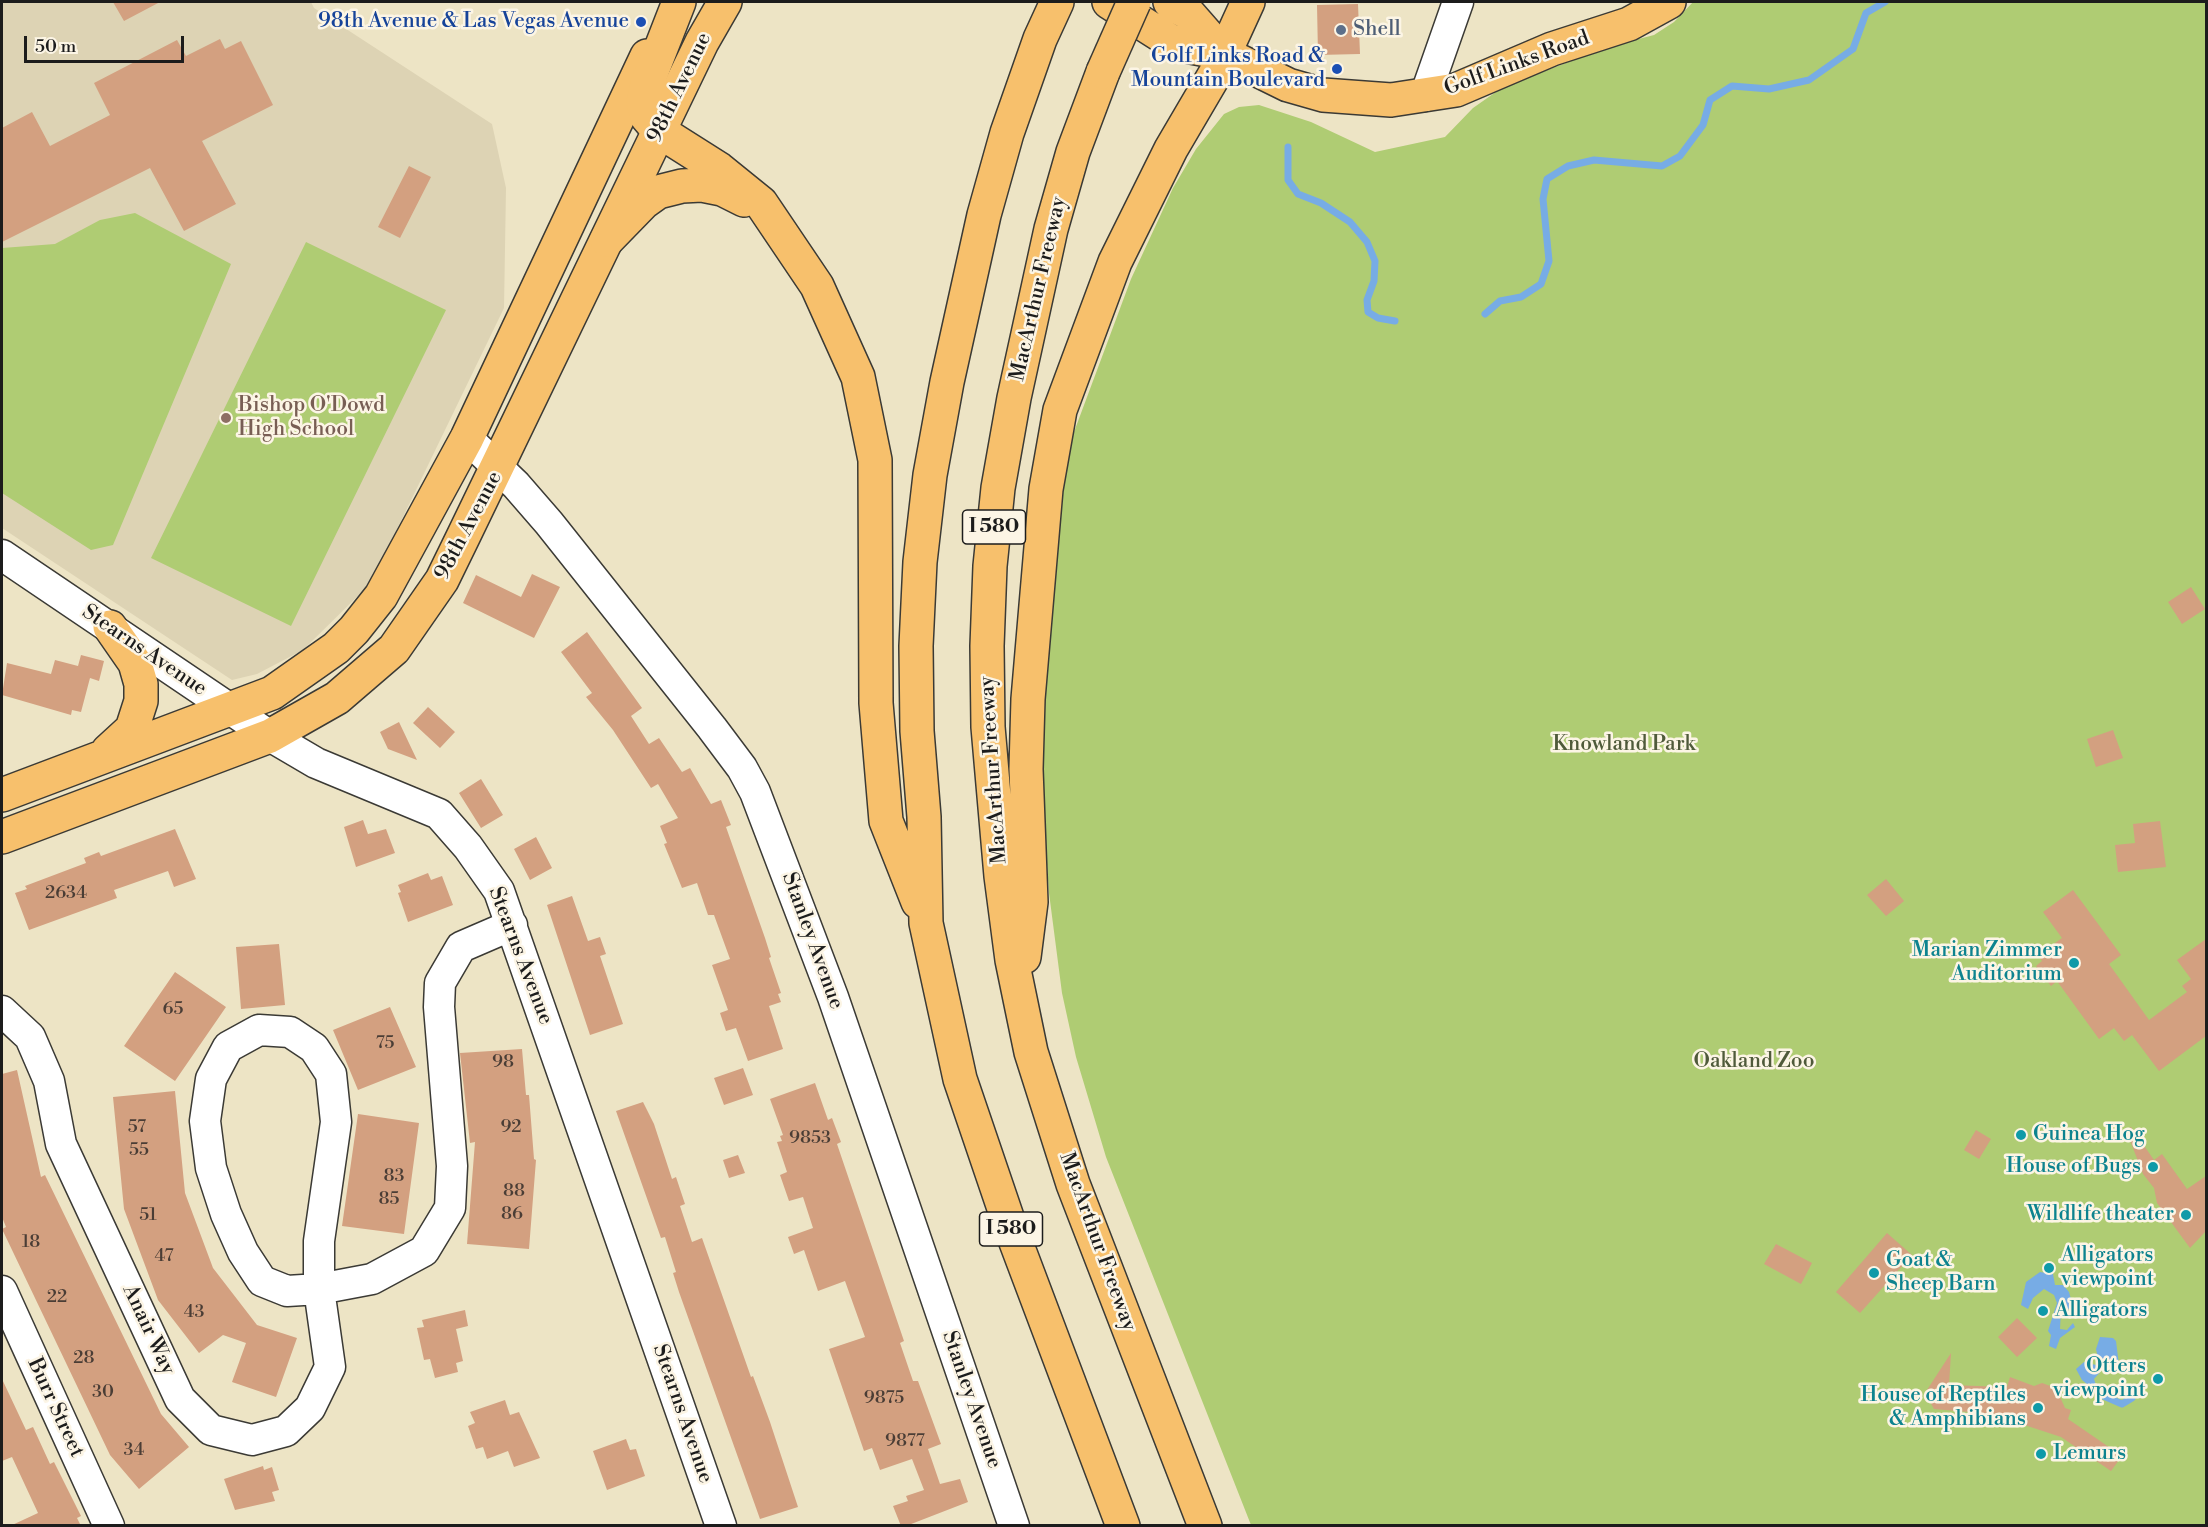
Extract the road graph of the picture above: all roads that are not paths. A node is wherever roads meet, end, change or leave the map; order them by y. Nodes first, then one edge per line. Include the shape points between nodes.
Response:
1 (678, 2) edge
2 (725, 2) edge
3 (1057, 2) edge
4 (1109, 2) edge
5 (1134, 2) edge
6 (1170, 2) edge
7 (1248, 2) edge
8 (1458, 2) edge
9 (1669, 2) edge
10 (1223, 53) junction
11 (1425, 96) junction
12 (659, 131) junction
13 (776, 228) junction
14 (607, 240) junction
15 (466, 438) junction
16 (499, 468) junction
17 (2, 555) edge
18 (110, 627) junction
19 (231, 710) junction
20 (270, 736) junction
21 (103, 756) junction
22 (2, 795) edge
23 (2, 837) edge
24 (926, 923) junction
25 (512, 925) junction
26 (1019, 994) junction
27 (2, 1011) edge
28 (319, 1289) junction
29 (2, 1291) edge
30 (109, 1526) edge
31 (721, 1526) edge
32 (1014, 1526) edge
33 (1123, 1526) edge
34 (1205, 1526) edge

1 - 12 main road via 643,102 647,117
1 - 15 main road, 98th Avenue via 643,64
2 - 12 main road, 98th Avenue
3 - 24 main road, I 580 via 1040,39 984,215 930,475 916,646
4 - 10 main road, Golf Links Road via 1175,44
5 - 26 main road, MacArthur Freeway / I 580, bridge via 1073,152 1038,286 999,488 990,566 988,727 1001,876
6 - 10 main road, Golf Links Road via 1188,13
7 - 10 main road
8 - 11 street
9 - 11 main road, Golf Links Road via 1629,24 1552,49 1456,90
10 - 11 main road, Golf Links Road via 1288,85 1323,95 1391,100
10 - 26 main road via 1114,262 1060,410 1046,489 1028,699 1026,769 1031,902
12 - 13 main road via 706,160 761,203
12 - 14 main road, 98th Avenue
13 - 14 main road via 739,196 702,185 682,186 658,192 644,202
13 - 24 main road via 817,286 858,377 875,460 876,703 886,821
14 - 16 main road, 98th Avenue
15 - 16 street, Stanley Avenue
15 - 19 main road, 98th Avenue via 381,596 354,630 298,677
16 - 20 main road, 98th Avenue via 442,580 394,649 338,698
16 - 32 street, Stanley Avenue via 549,523 705,719 755,792 833,997
17 - 18 street, Stearns Avenue
18 - 19 street, Stearns Avenue
18 - 21 main road via 135,663 141,701 132,729
19 - 20 street, Stearns Avenue
19 - 21 main road, 98th Avenue
20 - 23 main road, 98th Avenue
20 - 25 street, Stearns Avenue via 315,763 440,814 499,891
21 - 22 main road, 98th Avenue
24 - 33 main road, I 580 via 960,1079 1011,1229
25 - 28 street, Anair Way via 461,947 440,983 452,1166 450,1209 424,1251 372,1279
25 - 31 street, Stearns Avenue
26 - 34 main road, MacArthur Freeway / I 580 via 1031,1052 1073,1184
27 - 28 street, Anair Way via 30,1037 49,1081 61,1144 180,1399 211,1430 252,1440 286,1431 310,1408 330,1367
28 - 28 street, Anair Way via 287,1291 262,1281 243,1252 211,1168 205,1121 211,1079 228,1047 260,1030 290,1032 314,1048 331,1074 336,1122 320,1241
29 - 30 street, Burr Street

